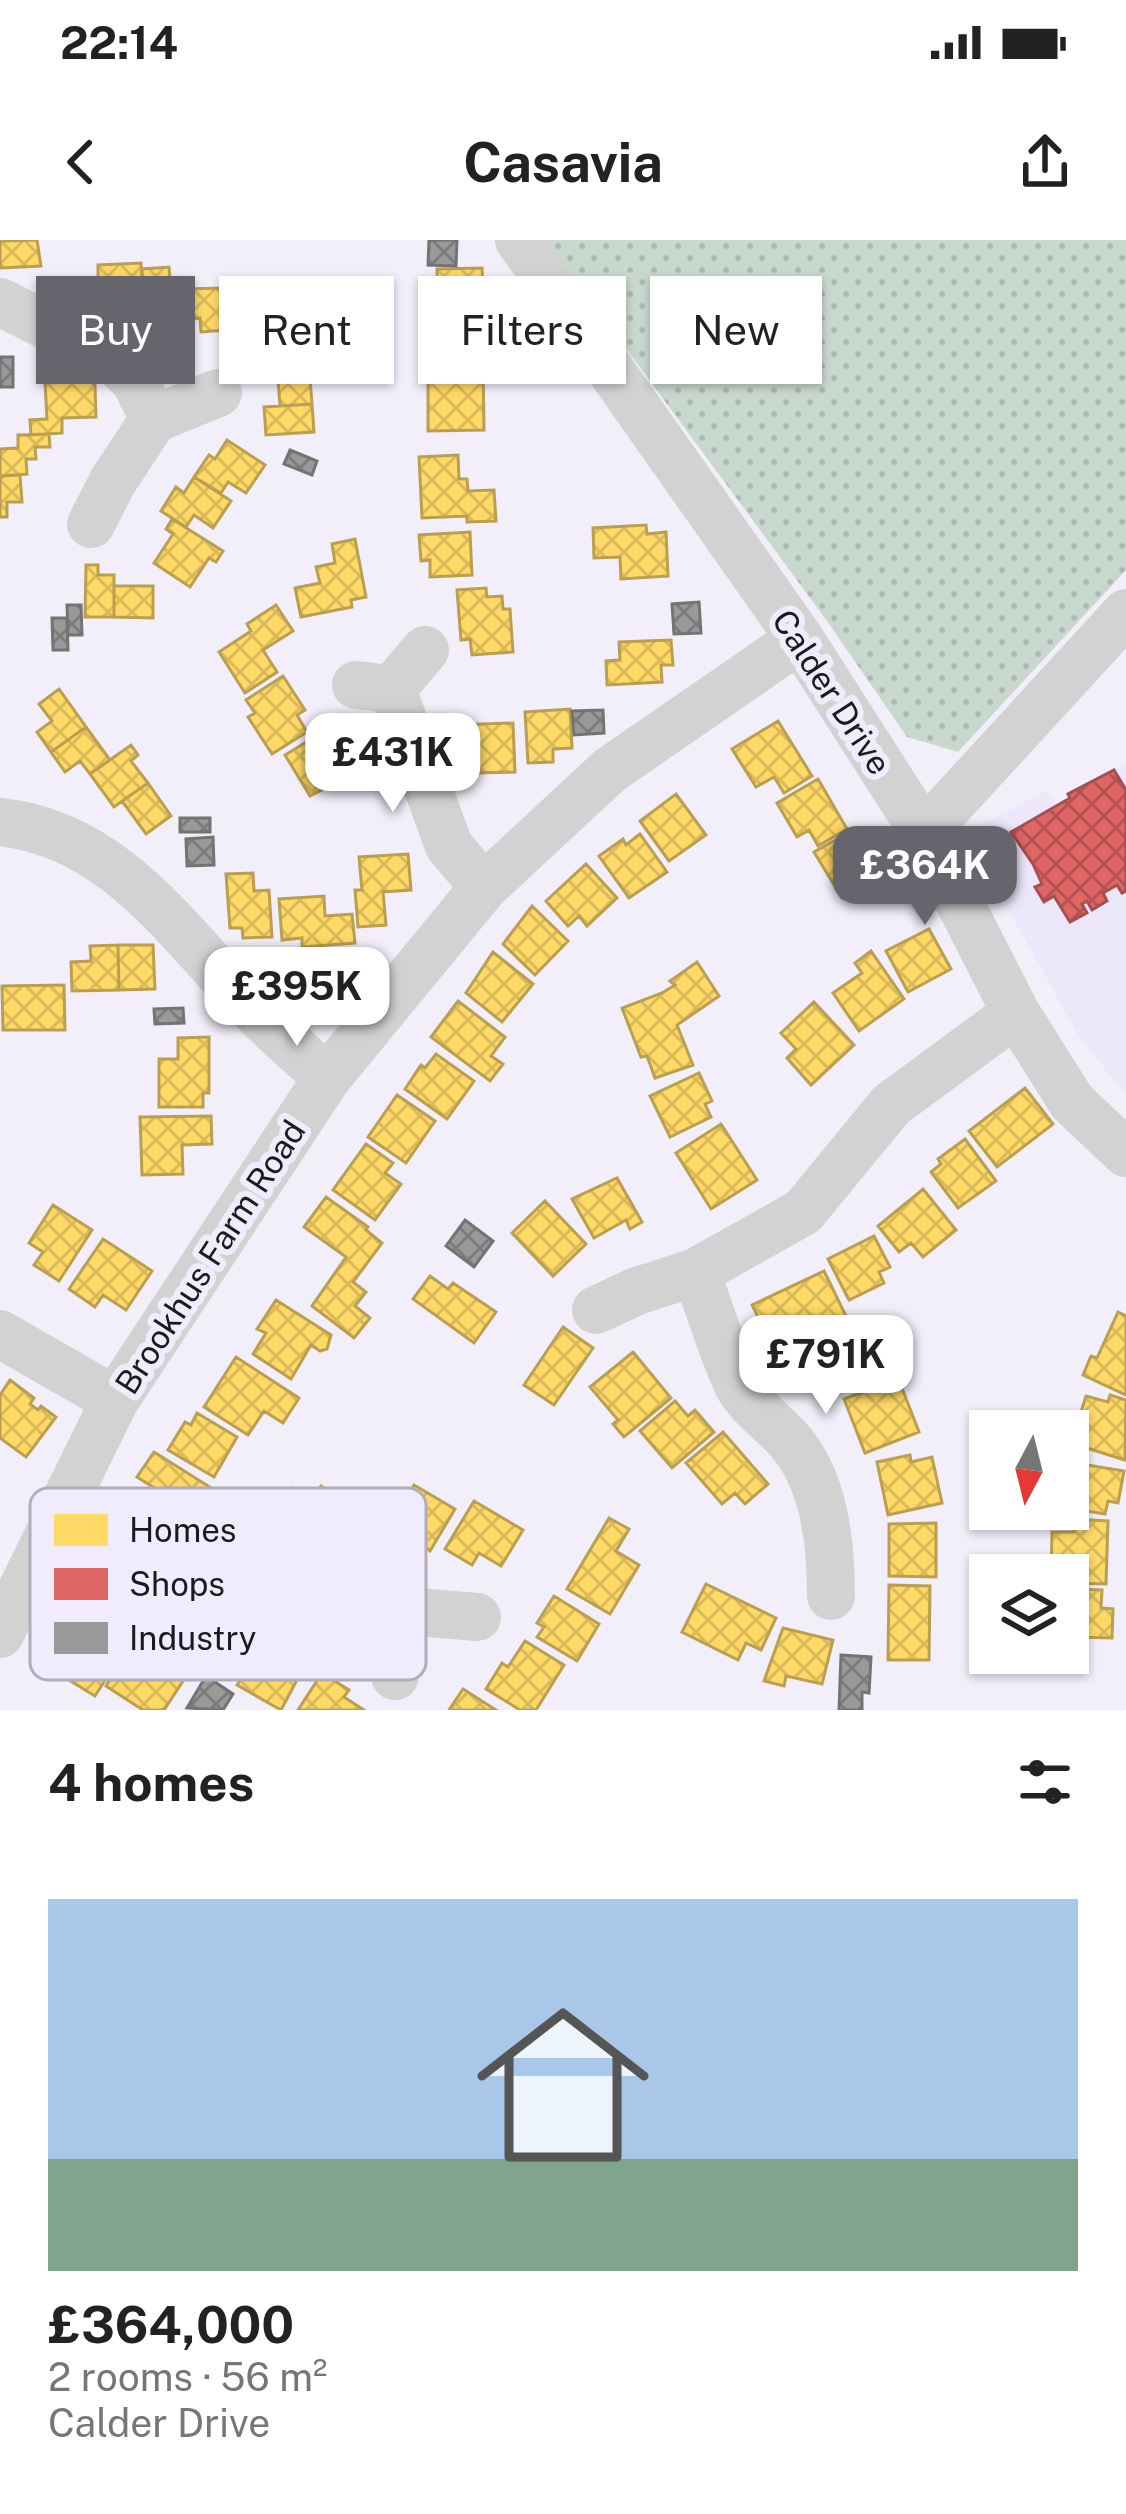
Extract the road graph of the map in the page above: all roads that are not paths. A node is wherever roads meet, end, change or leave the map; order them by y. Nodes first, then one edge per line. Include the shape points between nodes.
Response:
1 (519, 240) edge
2 (0, 302) edge
3 (218, 393) dead end
4 (154, 419) junction
5 (91, 524) dead end
6 (1126, 613) edge
7 (800, 640) junction
8 (424, 650) dead end
9 (0, 822) edge
10 (924, 833) junction
11 (484, 886) junction
12 (1016, 1013) junction
13 (327, 1078) junction
14 (1126, 1153) edge
15 (697, 1272) junction
16 (596, 1310) dead end
17 (0, 1334) edge
18 (115, 1400) junction
19 (73, 1488) edge
20 (30, 1575) edge
21 (831, 1596) dead end
22 (426, 1614) edge
23 (477, 1618) dead end
24 (0, 1634) edge

1 - 7 street, Calder Drive
2 - 4 street via 111,358 135,381
3 - 4 street
4 - 5 street
6 - 10 street
7 - 10 street, Calder Drive
7 - 11 street, Brookhus Farm Road via 610,770
8 - 11 street via 374,687 449,846
9 - 13 street via 116,868
10 - 12 street, Calder Drive
11 - 13 street, Brookhus Farm Road
12 - 14 street, Calder Drive via 1072,1102
12 - 15 street via 891,1106 803,1212
13 - 18 street, Brookhus Farm Road
15 - 16 street
15 - 21 street via 740,1388 810,1475 803,1517 831,1554
17 - 18 street
18 - 19 street, Brookhus Farm Road
20 - 24 street, Brookhus Farm Road
22 - 23 street

